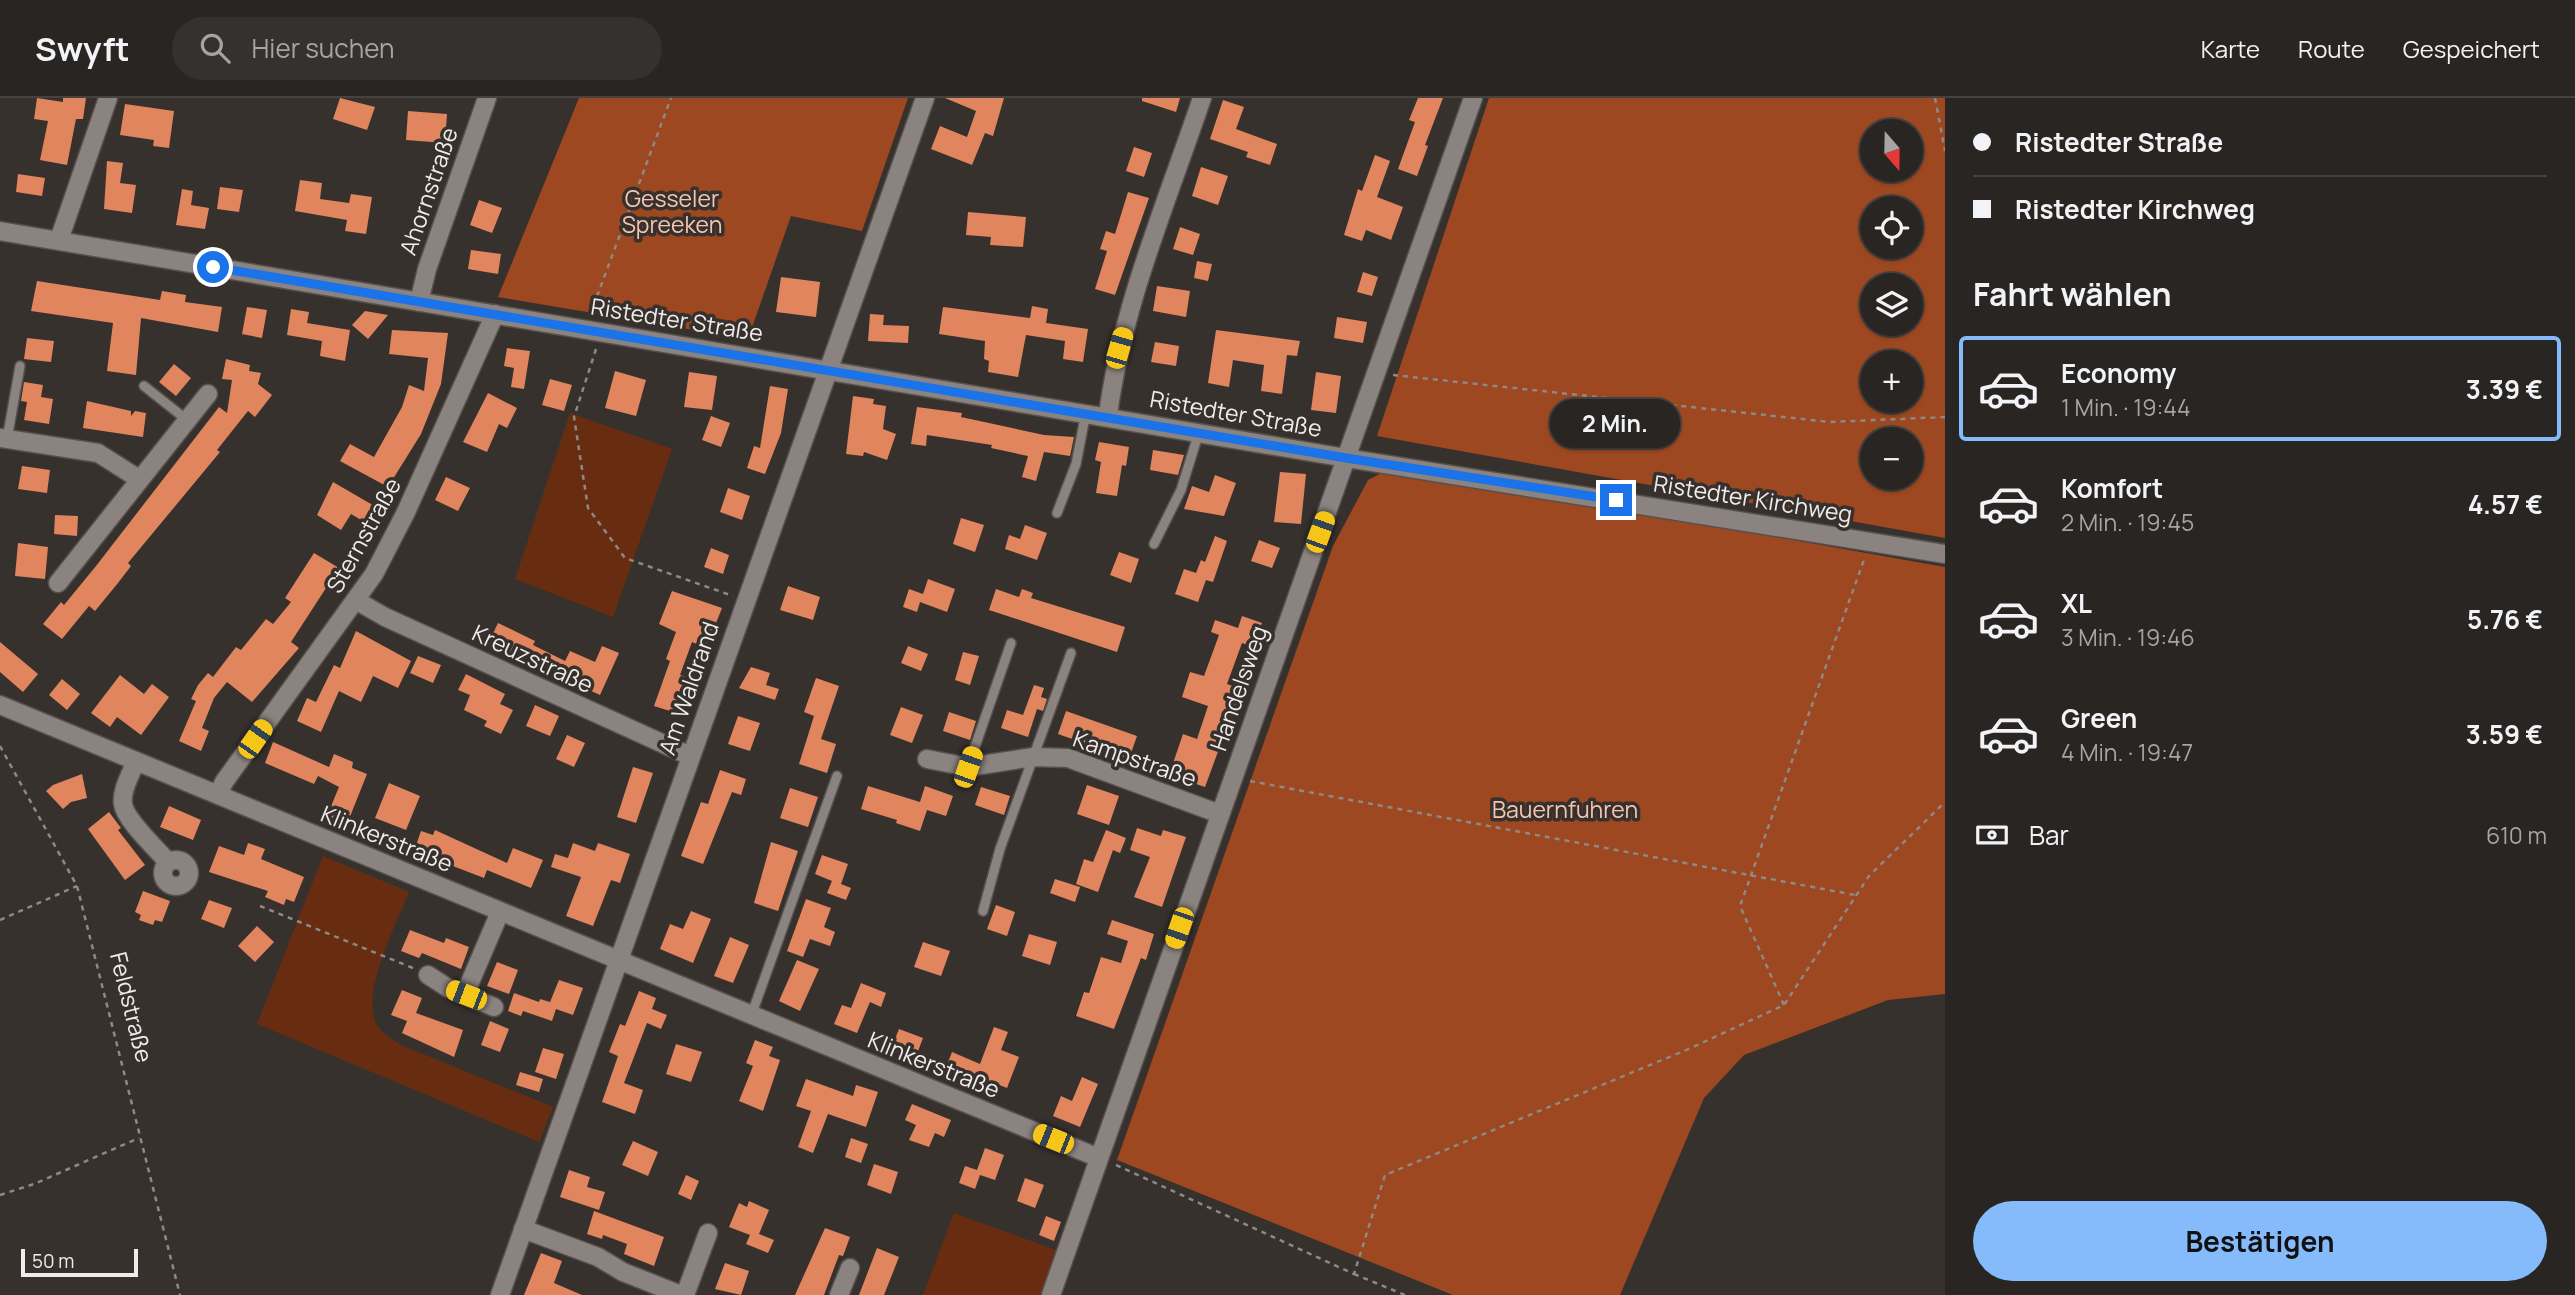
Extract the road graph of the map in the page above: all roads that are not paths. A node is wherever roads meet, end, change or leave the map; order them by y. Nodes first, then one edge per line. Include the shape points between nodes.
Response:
1 (108, 98) edge
2 (925, 98) edge
3 (1202, 98) edge
4 (1473, 98) edge
5 (484, 99) edge
6 (0, 230) edge
7 (59, 240) junction
8 (419, 302) junction
9 (495, 314) junction
10 (20, 366) dead end
11 (828, 368) junction
12 (144, 386) dead end
13 (208, 394) dead end
14 (1086, 412) junction
15 (1108, 415) junction
16 (187, 420) junction
17 (1199, 431) junction
18 (4, 438) edge
19 (1346, 458) junction
20 (139, 479) junction
21 (1057, 513) dead end
22 (1154, 544) dead end
23 (1945, 554) edge
24 (58, 583) dead end
25 (357, 601) junction
26 (1011, 643) dead end
27 (1071, 653) dead end
28 (2, 706) edge
29 (690, 756) junction
30 (1033, 757) junction
31 (927, 759) dead end
32 (136, 761) junction
33 (968, 767) junction
34 (837, 776) dead end
35 (218, 795) junction
36 (1220, 814) junction
37 (168, 862) dead end
38 (983, 911) dead end
39 (500, 912) junction
40 (618, 960) junction
41 (428, 975) road end
42 (466, 995) junction
43 (494, 1007) dead end
44 (751, 1016) junction
45 (1099, 1158) junction
46 (523, 1229) junction
47 (708, 1233) dead end
48 (850, 1268) dead end
49 (499, 1295) edge
50 (683, 1295) edge
51 (839, 1295) edge
52 (1051, 1295) edge

1 - 7 street
2 - 11 street, Am Waldrand
3 - 15 street via 1129,314
4 - 19 street, Handelsweg
5 - 8 street, Ahornstraße
6 - 7 street, Ristedter Straße
7 - 8 street, Ristedter Straße
8 - 9 street, Ristedter Straße
9 - 11 street, Ristedter Straße
9 - 25 street, Sternstraße via 406,512
10 - 18 lane
11 - 14 street, Ristedter Straße
11 - 29 street, Am Waldrand
12 - 16 lane
13 - 16 street
14 - 15 street, Ristedter Straße
14 - 21 lane via 1076,464
15 - 17 street, Ristedter Straße
16 - 20 street
17 - 19 street, Ristedter Straße
17 - 22 lane via 1181,490
18 - 20 street via 98,453
19 - 23 street, Ristedter Kirchweg
19 - 36 street, Handelsweg
20 - 24 street
25 - 29 street, Kreuzstraße
25 - 35 street, Sternstraße
26 - 33 lane
27 - 30 lane, Kampstraße
28 - 32 street, Klinkerstraße
29 - 40 street, Am Waldrand
30 - 33 street, Kampstraße
30 - 36 street, Kampstraße via 1068,758
30 - 38 lane, Kampstraße
31 - 33 street, Kampstraße
32 - 35 street, Klinkerstraße
32 - 37 street via 123,804
34 - 44 lane
35 - 39 street, Klinkerstraße
36 - 45 street, Handelsweg
39 - 40 street, Klinkerstraße
39 - 42 street
40 - 44 street, Klinkerstraße
40 - 46 street, Am Waldrand
41 - 42 street
42 - 43 street
44 - 45 street, Klinkerstraße
45 - 52 street, Handelsweg
46 - 49 street, Am Waldrand
46 - 50 street
47 - 50 street
48 - 51 street

